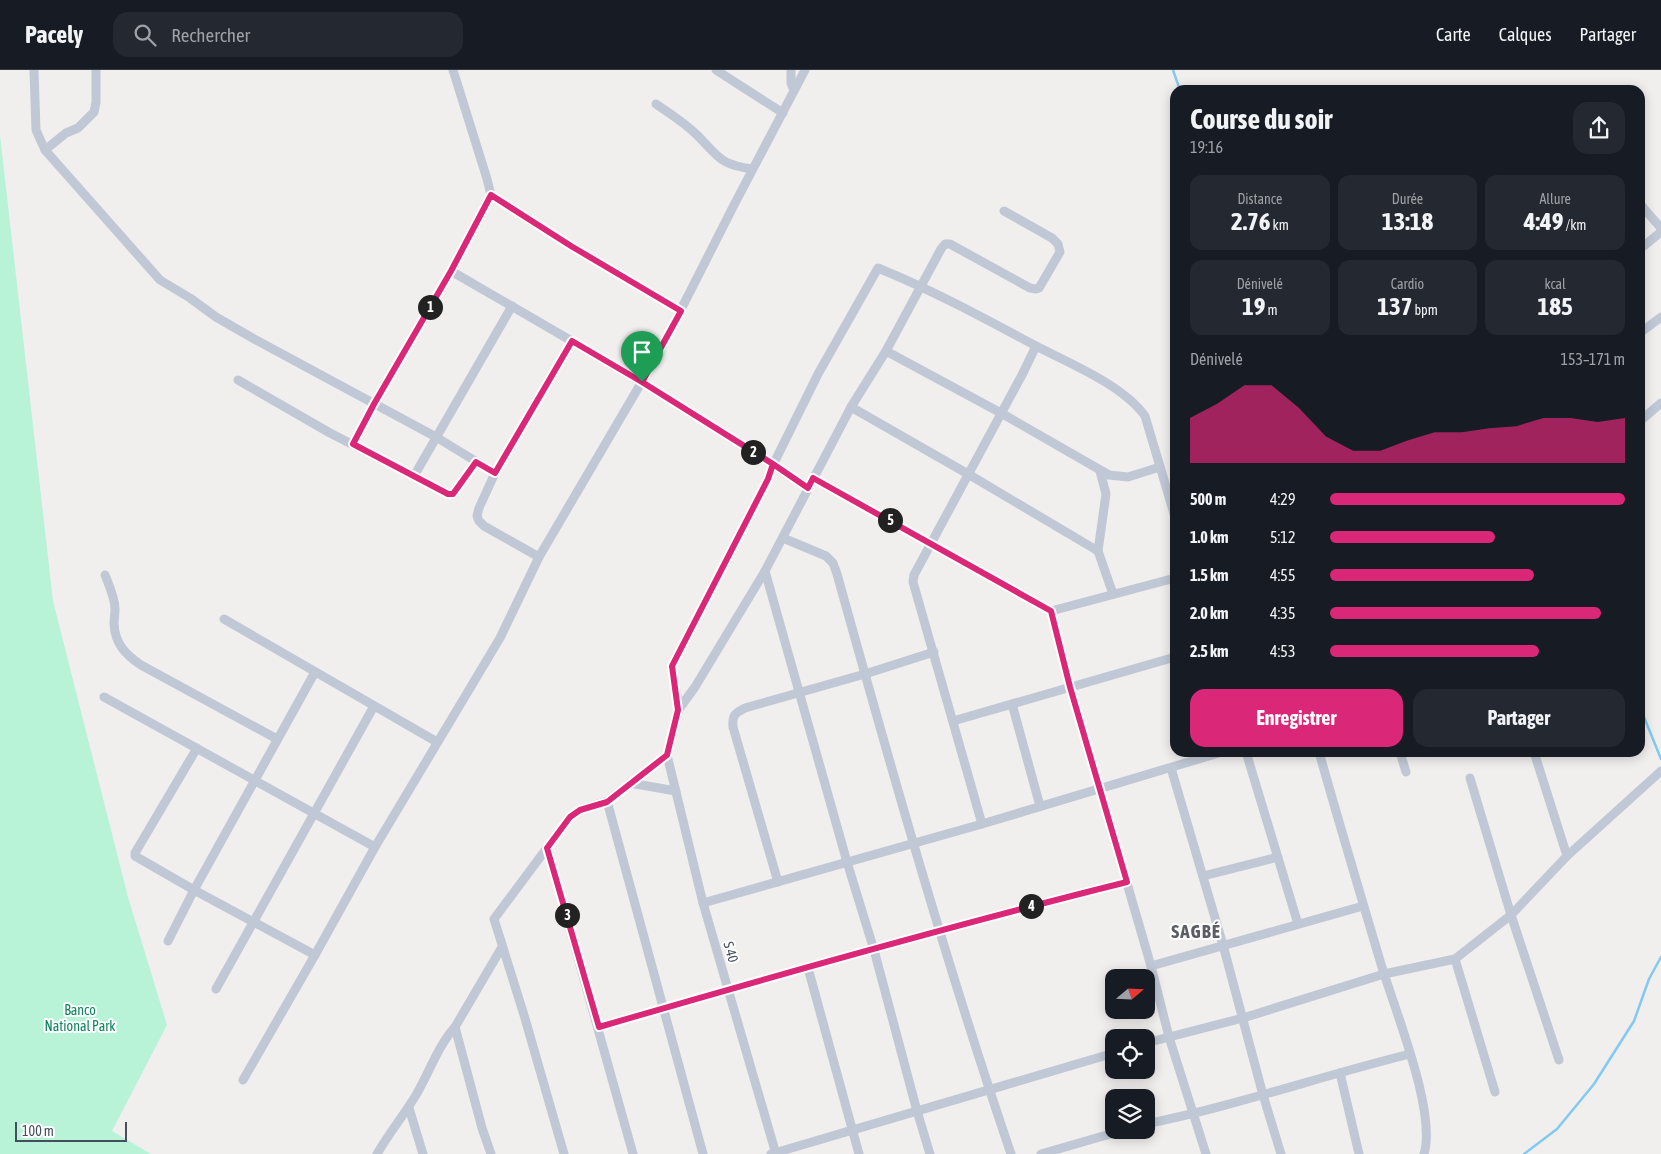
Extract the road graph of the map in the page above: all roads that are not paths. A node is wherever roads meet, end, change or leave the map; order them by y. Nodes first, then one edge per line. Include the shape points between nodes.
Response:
1 (34, 70) edge
2 (96, 70) edge
3 (453, 70) edge
4 (716, 70) edge
5 (791, 70) edge
6 (805, 70) edge
7 (794, 91) junction
8 (656, 104) dead end
9 (783, 113) junction
10 (45, 150) junction
11 (752, 169) junction
12 (491, 195) junction
13 (1645, 210) edge
14 (1004, 211) dead end
15 (1661, 228) edge
16 (1661, 232) edge
17 (1645, 245) edge
18 (451, 271) junction
19 (921, 286) junction
20 (512, 306) junction
21 (681, 311) junction
22 (1661, 317) edge
23 (1645, 329) edge
24 (572, 341) junction
25 (1036, 346) junction
26 (886, 352) junction
27 (238, 380) dead end
28 (642, 382) junction
29 (1661, 403) edge
30 (374, 404) junction
31 (850, 407) junction
32 (1001, 413) junction
33 (1645, 417) edge
34 (436, 437) junction
35 (353, 444) junction
36 (476, 462) junction
37 (773, 464) junction
38 (1160, 467) junction
39 (1100, 471) junction
40 (495, 473) junction
41 (968, 474) junction
42 (414, 476) junction
43 (813, 478) junction
44 (808, 488) junction
45 (1170, 500) edge
46 (782, 538) junction
47 (931, 542) junction
48 (1098, 551) junction
49 (539, 557) junction
50 (765, 570) junction
51 (105, 575) dead end
52 (1170, 579) edge
53 (1114, 594) junction
54 (1051, 611) junction
55 (224, 619) dead end
56 (934, 652) junction
57 (1170, 658) edge
58 (315, 672) junction
59 (865, 674) junction
60 (1070, 687) junction
61 (799, 694) junction
62 (104, 697) dead end
63 (1012, 704) junction
64 (374, 706) junction
65 (678, 710) junction
66 (953, 722) junction
67 (277, 739) junction
68 (438, 742) junction
69 (197, 748) junction
70 (667, 755) junction
71 (1206, 757) edge
72 (1248, 757) edge
73 (1320, 757) edge
74 (1402, 757) edge
75 (1536, 757) edge
76 (1172, 768) junction
77 (1661, 771) edge
78 (1406, 772) dead end
79 (1470, 778) dead end
80 (255, 780) junction
81 (630, 783) junction
82 (1099, 789) junction
83 (676, 791) junction
84 (607, 802) junction
85 (1040, 806) junction
86 (314, 813) junction
87 (982, 824) junction
88 (912, 844) junction
89 (374, 847) junction
90 (547, 848) junction
91 (1567, 856) junction
92 (1278, 857) junction
93 (847, 862) junction
94 (1203, 876) junction
95 (778, 882) junction
96 (1127, 882) junction
97 (194, 890) junction
98 (704, 904) junction
99 (1363, 906) junction
100 (1511, 915) junction
101 (254, 921) junction
102 (1298, 924) junction
103 (941, 931) junction
104 (168, 941) dead end
105 (1223, 945) junction
106 (502, 947) junction
107 (874, 950) junction
108 (315, 955) junction
109 (1455, 959) junction
110 (1151, 966) junction
111 (808, 968) junction
112 (1384, 974) junction
113 (216, 989) dead end
114 (728, 990) junction
115 (663, 1008) junction
116 (1243, 1018) junction
117 (455, 1027) junction
118 (599, 1027) junction
119 (1169, 1037) junction
120 (1155, 1041) edge
121 (1410, 1054) junction
122 (1105, 1056) edge
123 (1559, 1060) dead end
124 (1340, 1073) junction
125 (243, 1080) dead end
126 (990, 1090) junction
127 (1495, 1092) dead end
128 (1264, 1095) junction
129 (409, 1108) junction
130 (917, 1111) junction
131 (1194, 1114) junction
132 (1155, 1122) edge
133 (853, 1129) junction
134 (1105, 1135) edge
135 (378, 1154) edge
136 (423, 1154) edge
137 (491, 1154) edge
138 (564, 1154) edge
139 (633, 1154) edge
140 (703, 1154) edge
141 (774, 1154) edge
142 (859, 1154) edge
143 (930, 1154) edge
144 (1012, 1154) edge
145 (1041, 1154) edge
146 (1206, 1154) edge
147 (1281, 1154) edge
148 (1359, 1154) edge
149 (1424, 1154) edge

1 - 10 street via 36,130
2 - 10 street via 94,112 78,128
3 - 12 street
4 - 9 street
5 - 7 street
6 - 7 street
7 - 9 street
8 - 11 street via 684,123 719,159
9 - 11 street
10 - 30 street via 160,280 216,317
11 - 21 street
12 - 18 street
12 - 21 street
13 - 15 street
14 - 19 street via 1058,244 1060,252 1039,288 1030,288 950,244 941,248
16 - 17 street
18 - 20 street
18 - 30 street
19 - 25 street
19 - 26 street
19 - 37 street via 878,268 818,374
20 - 24 street
20 - 34 street
21 - 28 street
22 - 23 street
24 - 28 street
24 - 40 street
25 - 32 street
25 - 38 street via 1112,387 1139,408
26 - 31 street
26 - 32 street
27 - 35 street
28 - 37 street
28 - 49 street
29 - 33 street
30 - 34 street
30 - 35 street
31 - 41 street
31 - 43 street
32 - 39 street
32 - 41 street
34 - 36 street
34 - 42 street
35 - 42 street
36 - 40 street
36 - 42 street via 453,494
37 - 44 street
37 - 65 street via 672,666
38 - 39 street via 1128,477
38 - 45 street
39 - 48 street via 1106,494
40 - 49 street via 479,508 479,522
41 - 47 street
41 - 48 street
43 - 44 street
43 - 47 street
44 - 46 street
46 - 50 street
46 - 59 street via 826,556 833,564
47 - 54 street
47 - 56 street via 913,582
48 - 53 street
49 - 68 street via 500,638
50 - 61 street
50 - 65 street
51 - 67 street via 116,607 115,636 128,656
52 - 53 street
53 - 54 street
54 - 60 street
55 - 58 street
56 - 59 street
56 - 66 street
57 - 60 street
58 - 64 street
58 - 67 street
59 - 61 street
59 - 88 street
60 - 63 street
60 - 82 street
61 - 93 street
61 - 95 street via 745,708 735,712 732,718
62 - 69 street
63 - 66 street
63 - 85 street
64 - 68 street
64 - 86 street
65 - 70 street
66 - 87 street
67 - 80 street
68 - 89 street
69 - 80 street
69 - 97 street via 135,853 137,858
70 - 81 street
70 - 83 street, S 40
71 - 76 street
72 - 92 street
73 - 99 street
74 - 78 street
75 - 91 street
76 - 82 street
76 - 94 street
77 - 91 street
79 - 100 street
80 - 86 street
80 - 97 street
81 - 83 street
81 - 84 street
82 - 85 street
82 - 96 street
83 - 98 street, S 40
84 - 90 street via 580,810 570,817
84 - 115 street
85 - 87 street
86 - 89 street
86 - 101 street
87 - 88 street
88 - 93 street
88 - 103 street
89 - 108 street
90 - 106 street via 494,919
90 - 118 street
91 - 100 street
92 - 94 street
92 - 102 street
93 - 95 street
93 - 107 street
94 - 105 street
95 - 98 street
96 - 103 street
96 - 110 street
97 - 101 street
97 - 104 street
98 - 114 street, S 40
99 - 102 street
99 - 112 street
100 - 109 street
100 - 123 street
101 - 108 street
101 - 113 street
102 - 105 street
103 - 107 street
103 - 126 street
105 - 110 street
105 - 116 street
106 - 117 street
106 - 138 street
107 - 111 street
107 - 130 street
108 - 125 street
109 - 112 street
109 - 127 street
110 - 119 street
111 - 114 street
111 - 133 street
112 - 116 street
112 - 121 street
114 - 115 street
114 - 141 street, S 40
115 - 118 street
115 - 140 street
116 - 119 street
116 - 128 street
117 - 129 street
117 - 137 street
118 - 139 street
119 - 120 street
119 - 131 street
121 - 124 street
121 - 149 street via 1422,1099 1427,1136
122 - 126 street
124 - 128 street
124 - 148 street
126 - 130 street
126 - 144 street
128 - 131 street
128 - 147 street
129 - 135 street
129 - 136 street
130 - 133 street
130 - 143 street
131 - 132 street
131 - 146 street
133 - 141 street
133 - 142 street
134 - 145 street

